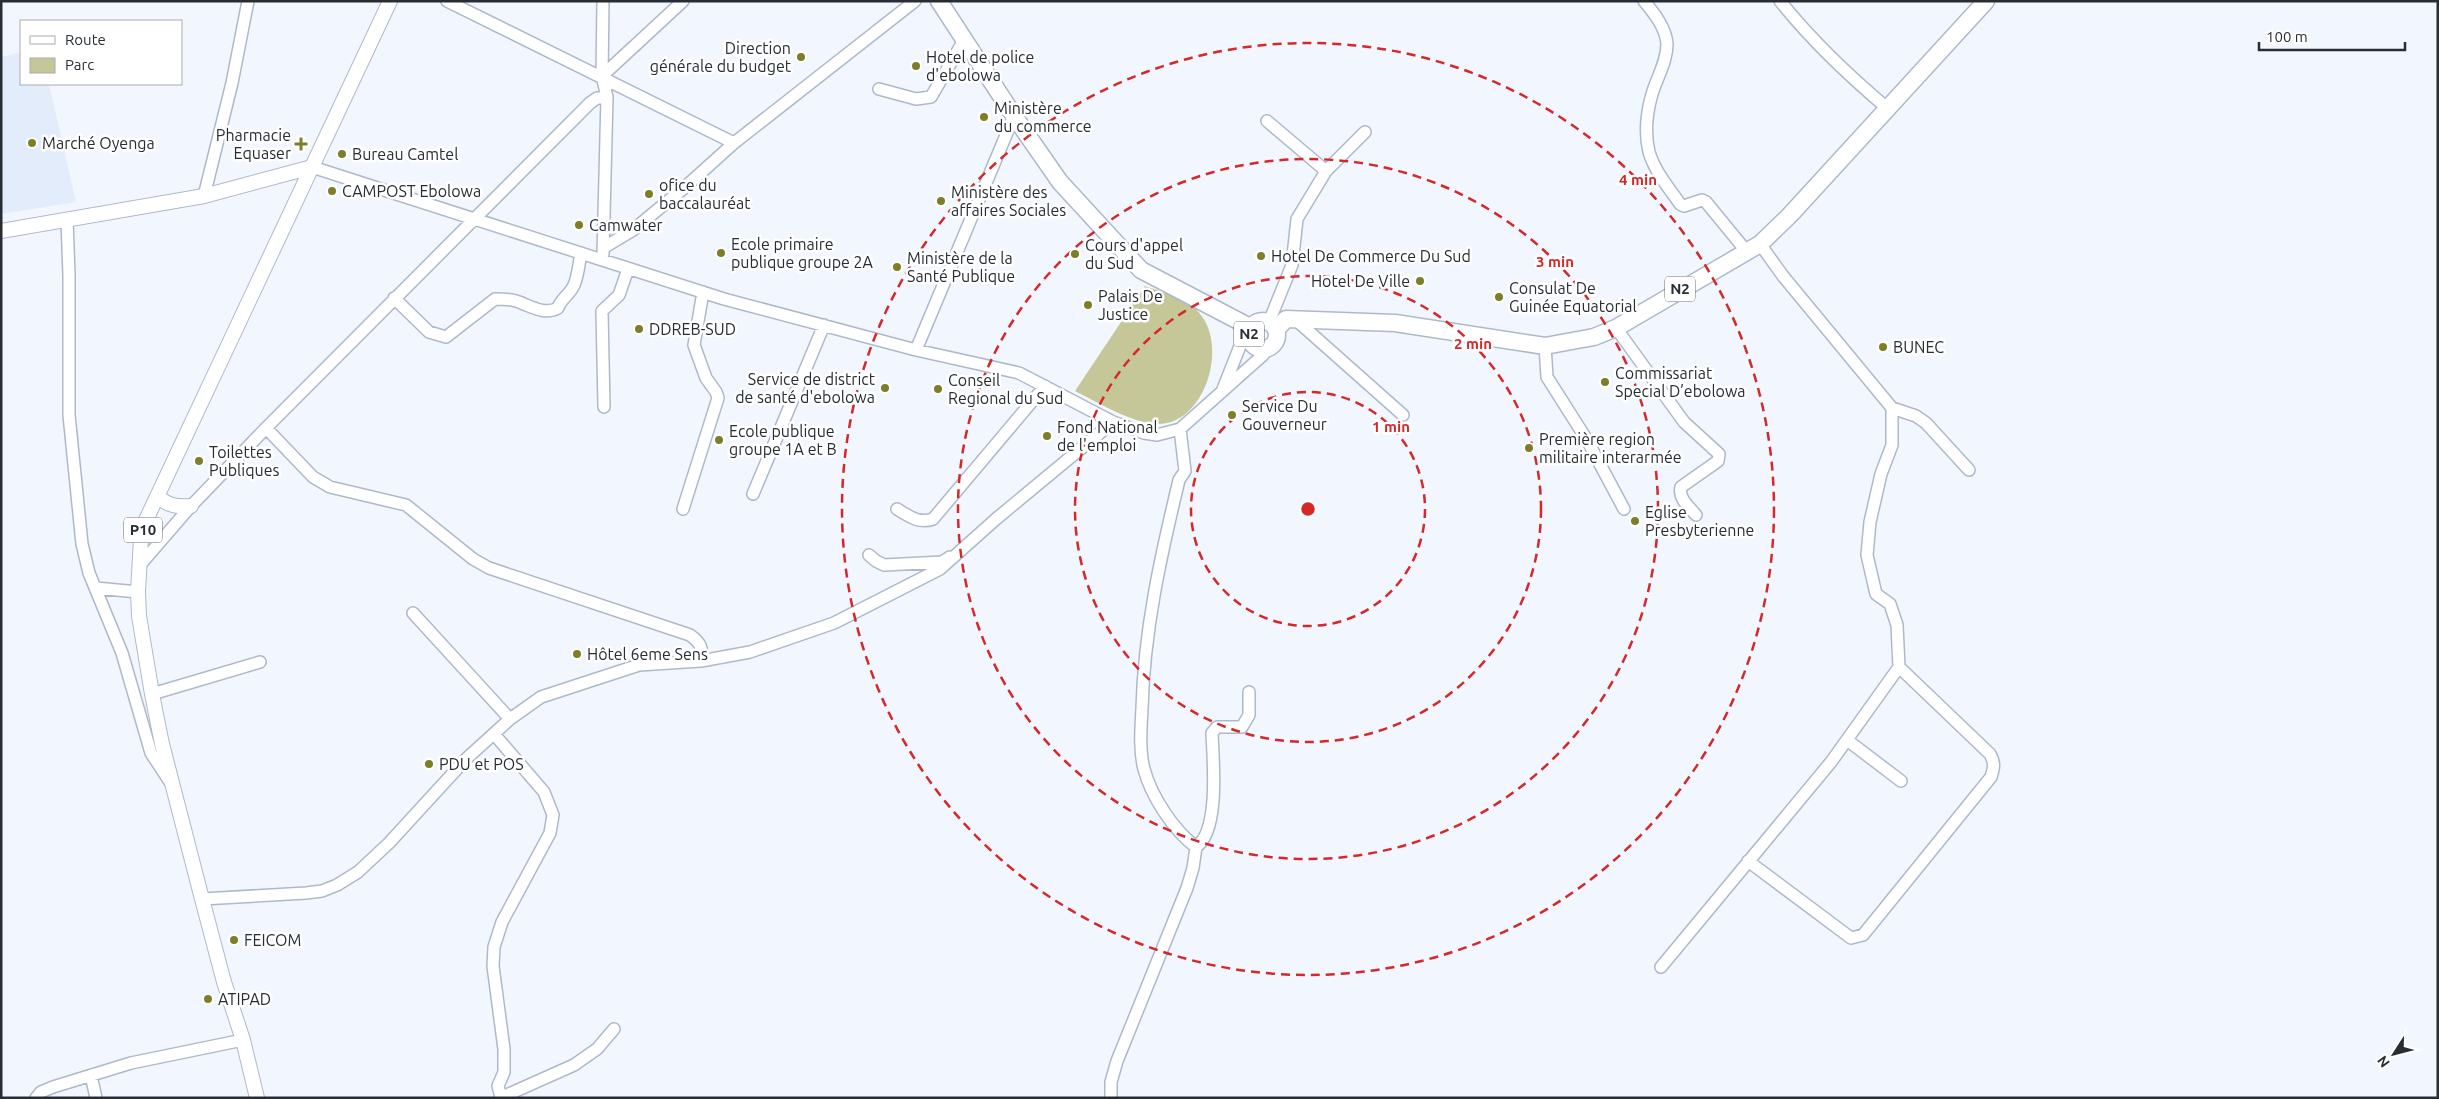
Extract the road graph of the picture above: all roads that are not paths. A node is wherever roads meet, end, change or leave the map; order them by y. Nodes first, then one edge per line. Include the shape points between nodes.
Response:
1 (248, 1) edge
2 (390, 1) edge
3 (448, 1) edge
4 (603, 1) edge
5 (683, 1) edge
6 (915, 1) edge
7 (938, 1) edge
8 (1644, 1) edge
9 (1780, 1) edge
10 (1986, 1) edge
11 (964, 40) junction
12 (602, 76) junction
13 (879, 88) dead end
14 (607, 97) junction
15 (1887, 108) junction
16 (1014, 116) junction
17 (1267, 122) dead end
18 (1365, 132) dead end
19 (734, 143) junction
20 (312, 167) junction
21 (1326, 171) junction
22 (204, 196) junction
23 (474, 218) junction
24 (67, 220) junction
25 (1, 231) edge
26 (603, 248) junction
27 (1753, 248) junction
28 (581, 253) junction
29 (602, 260) junction
30 (628, 268) junction
31 (703, 292) junction
32 (394, 298) junction
33 (1296, 320) junction
34 (824, 325) junction
35 (1273, 326) junction
36 (1616, 328) junction
37 (1249, 330) junction
38 (1545, 346) junction
39 (1266, 349) junction
40 (916, 350) junction
41 (1045, 386) junction
42 (1223, 389) junction
43 (604, 407) dead end
44 (1892, 408) junction
45 (1403, 415) dead end
46 (1113, 422) junction
47 (266, 428) junction
48 (1180, 429) junction
49 (1970, 470) dead end
50 (753, 494) dead end
51 (158, 497) junction
52 (191, 506) junction
53 (683, 509) dead end
54 (897, 509) dead end
55 (1624, 509) dead end
56 (1696, 516) dead end
57 (961, 552) junction
58 (869, 555) dead end
59 (140, 565) junction
60 (96, 588) junction
61 (138, 592) junction
62 (413, 613) dead end
63 (701, 661) junction
64 (260, 662) dead end
65 (1899, 667) junction
66 (1249, 692) dead end
67 (152, 694) junction
68 (510, 720) junction
69 (494, 734) junction
70 (1847, 740) junction
71 (1901, 781) dead end
72 (173, 788) junction
73 (1196, 848) junction
74 (1748, 861) junction
75 (202, 899) junction
76 (1661, 967) dead end
77 (614, 1029) dead end
78 (243, 1040) junction
79 (91, 1075) junction
80 (36, 1098) edge
81 (96, 1098) edge
82 (258, 1098) edge
83 (500, 1098) edge
84 (1111, 1098) edge

1 - 22 street
2 - 20 main road, P10
3 - 12 street
4 - 12 street
5 - 12 street
6 - 19 street
7 - 11 highway, N2
8 - 27 street via 1663,30 1667,43 1666,57 1646,122 1649,151 1656,170 1680,204 1706,202
9 - 15 street via 1844,72
10 - 15 highway, N2
11 - 13 street via 931,97 916,100
11 - 16 highway, N2
12 - 14 street
12 - 19 street
14 - 23 street via 597,98 590,104
14 - 26 street
15 - 27 highway, N2 via 1790,215
16 - 37 highway, N2 via 1060,182 1141,270
16 - 40 street
17 - 21 street
18 - 21 street
19 - 26 street via 648,218
20 - 22 main road
20 - 23 street
20 - 51 main road, P10
21 - 35 street via 1297,219 1292,265
22 - 24 main road
23 - 28 street
23 - 32 street
24 - 25 main road
24 - 60 street via 69,415 82,544
26 - 29 street
27 - 36 highway, N2
27 - 44 street via 1783,276
28 - 29 street
28 - 32 street via 574,285 560,300 558,308 552,311 530,308 514,300 496,299 446,336 429,332
29 - 30 street
30 - 31 street
30 - 43 street via 619,295 602,311
31 - 34 street
31 - 53 street via 694,345 706,378 718,398
32 - 47 street
33 - 35 highway, N2 via 1286,320
33 - 38 highway, N2 via 1395,323
33 - 45 street
34 - 40 street
34 - 50 street
35 - 37 highway, N2 via 1259,321
35 - 39 highway, N2 via 1276,342
36 - 38 highway, N2 via 1594,337
36 - 56 street via 1684,422 1719,454 1718,461 1681,487 1682,498
37 - 39 highway, N2 via 1251,344 1261,350
37 - 42 street
38 - 55 street via 1547,377 1587,440
39 - 42 street
40 - 41 street via 1019,373
41 - 46 street
41 - 54 street via 933,519 915,520
42 - 48 street
44 - 49 street via 1926,423
44 - 65 street via 1892,445 1874,504 1867,555 1876,594 1890,604 1897,625
46 - 48 street via 1157,435
46 - 57 street
47 - 52 street
47 - 63 street via 313,477 330,487 406,505 473,559 489,568 690,635 703,648
48 - 73 street via 1185,471 1179,480 1154,590 1143,682 1141,738 1148,781 1178,832
51 - 52 main road via 166,504
51 - 59 main road, P10 via 141,538
52 - 59 street
57 - 58 street via 942,562 916,564 884,565
57 - 63 street via 940,569 834,623 750,652
59 - 61 main road, P10
60 - 61 street
60 - 72 street via 122,652 151,753
61 - 67 main road, P10
62 - 68 street
63 - 68 street via 639,665 602,676 541,697
64 - 67 street
65 - 70 street
65 - 74 street via 1990,754 1994,762 1991,777 1858,938 1851,938
66 - 73 street via 1249,715 1242,727 1217,727 1212,732 1214,807 1203,842
67 - 72 main road, P10
68 - 69 street
69 - 75 street via 466,759 389,843 358,872 337,885 306,893
69 - 83 street via 544,792 553,815 550,834 502,922 494,947 493,966 504,1049 504,1072 498,1086
70 - 71 street
70 - 74 street
72 - 75 main road, P10
73 - 84 street via 1187,888 1117,1061 1111,1082
74 - 76 street
75 - 78 main road, P10
77 - 83 street via 596,1049 574,1065
78 - 79 street via 131,1062
78 - 82 main road, P10
79 - 80 street via 41,1092
79 - 81 street

